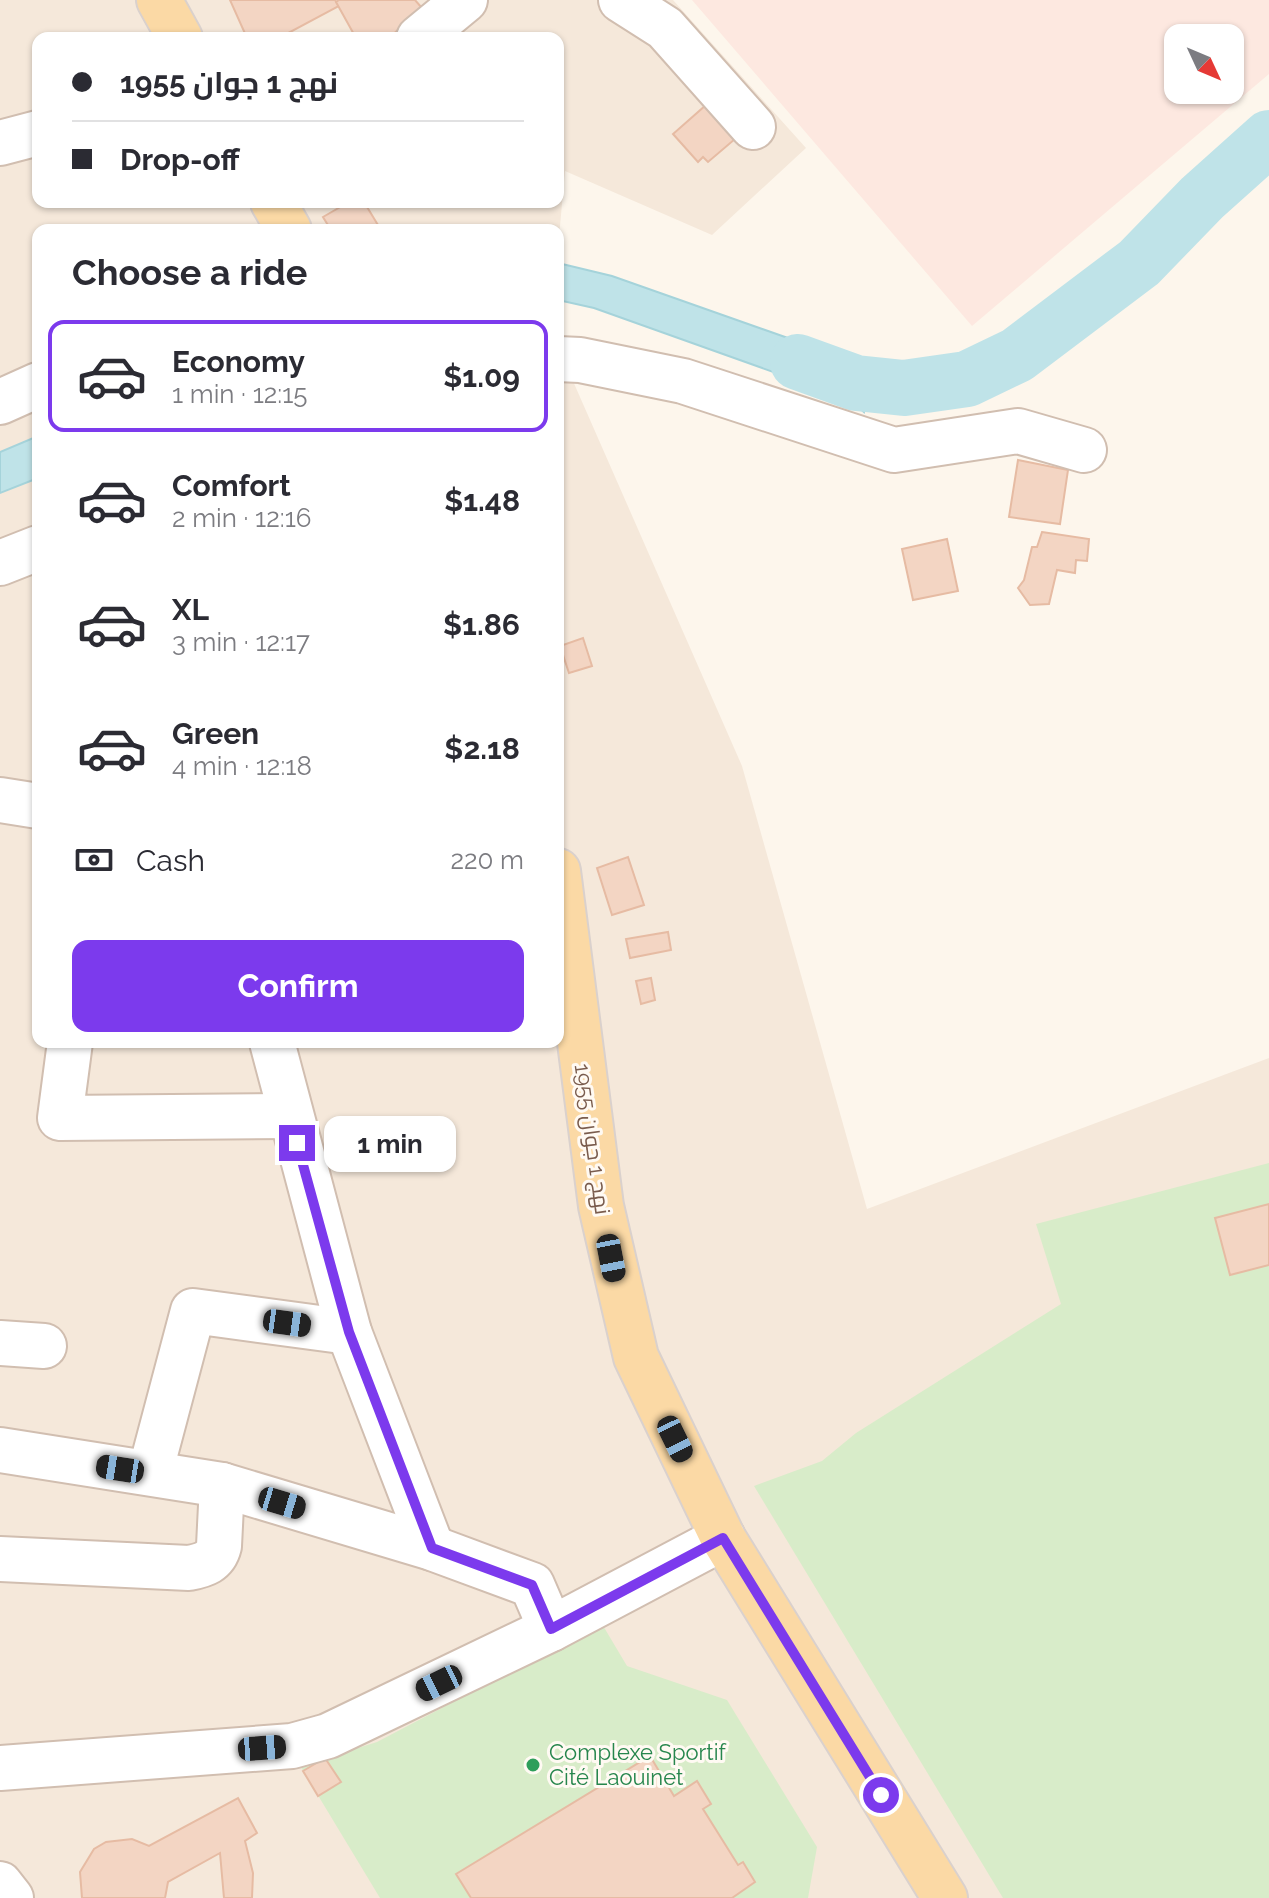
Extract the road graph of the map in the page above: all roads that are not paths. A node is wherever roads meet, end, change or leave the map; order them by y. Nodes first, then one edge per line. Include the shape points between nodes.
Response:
1 (159, 0) edge
2 (465, 0) edge
3 (621, 0) edge
4 (177, 32) edge
5 (426, 32) edge
6 (753, 127) dead end
7 (32, 135) edge
8 (0, 143) edge
9 (564, 359) edge
10 (32, 388) edge
11 (0, 402) edge
12 (1084, 450) dead end
13 (32, 550) edge
14 (0, 563) edge
15 (0, 800) edge
16 (32, 805) edge
17 (564, 918) edge
18 (69, 1048) edge
19 (273, 1048) edge
20 (290, 1116) junction
21 (349, 1332) junction
22 (0, 1343) edge
23 (44, 1346) dead end
24 (0, 1450) edge
25 (150, 1473) junction
26 (222, 1485) junction
27 (723, 1538) junction
28 (432, 1548) junction
29 (0, 1559) edge
30 (551, 1629) junction
31 (0, 1768) edge
32 (0, 1884) edge
33 (11, 1898) edge
34 (945, 1898) edge

1 - 4 main road
2 - 5 street
3 - 6 street via 665,28
7 - 8 street
9 - 12 street via 683,381 894,450 1010,431
10 - 11 street
13 - 14 street
15 - 16 street
17 - 27 main road, نهج 1 جوان 1955 via 616,1283 636,1357
18 - 20 street via 60,1118
19 - 20 street
20 - 21 street
21 - 25 street via 193,1311
21 - 28 street
22 - 23 street
24 - 25 street
25 - 26 street
26 - 28 street
26 - 29 street via 219,1546 206,1564 189,1568
27 - 30 street
27 - 34 main road, نهج 1 جوان 1955
28 - 30 street via 532,1585
30 - 31 street via 328,1736 292,1746
32 - 33 street

